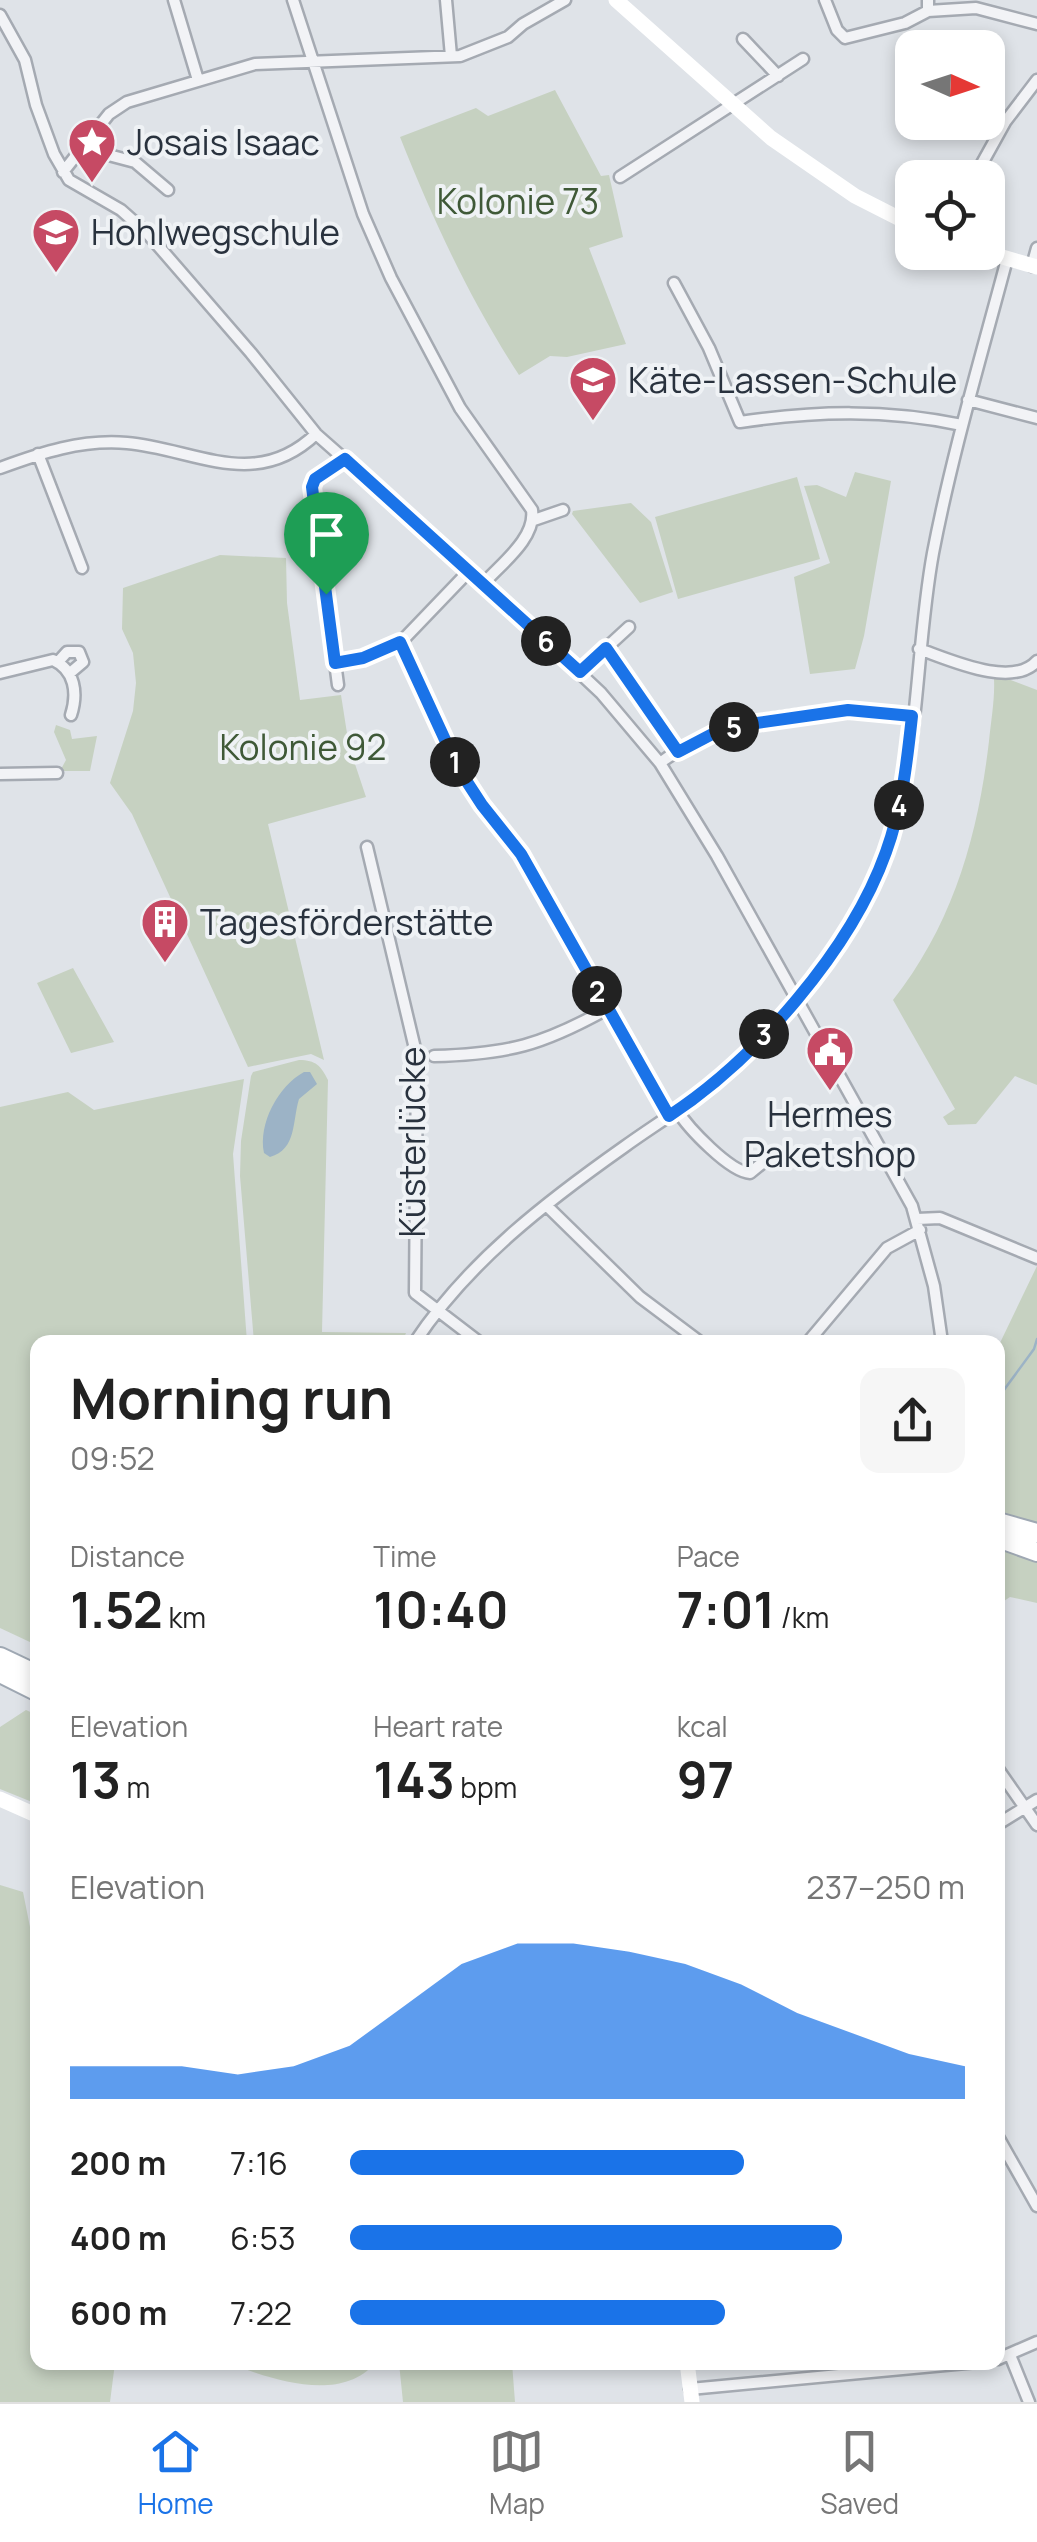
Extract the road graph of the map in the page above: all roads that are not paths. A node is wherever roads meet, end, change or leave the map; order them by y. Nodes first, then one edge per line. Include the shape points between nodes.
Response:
1 (174, 0) edge
2 (293, 0) edge
3 (446, 0) edge
4 (565, 0) edge
5 (616, 0) edge
6 (824, 0) edge
7 (928, 6) edge
8 (0, 15) edge
9 (1037, 24) edge
10 (743, 40) dead end
11 (451, 56) junction
12 (803, 59) dead end
13 (313, 61) junction
14 (778, 76) junction
15 (198, 80) junction
16 (1037, 80) edge
17 (734, 105) junction
18 (82, 148) junction
19 (984, 160) edge
20 (63, 172) junction
21 (620, 177) dead end
22 (168, 190) dead end
23 (895, 216) edge
24 (1037, 248) edge
25 (1005, 258) edge
26 (1008, 259) junction
27 (1034, 266) edge
28 (674, 283) dead end
29 (968, 400) junction
30 (1037, 418) edge
31 (962, 425) junction
32 (316, 434) junction
33 (38, 454) junction
34 (345, 459) junction
35 (0, 468) edge
36 (563, 510) dead end
37 (534, 520) junction
38 (82, 568) dead end
39 (470, 570) junction
40 (484, 583) junction
41 (629, 627) dead end
42 (400, 642) junction
43 (606, 648) junction
44 (919, 649) junction
45 (1037, 661) edge
46 (58, 662) junction
47 (335, 663) junction
48 (580, 672) junction
49 (0, 673) edge
50 (70, 673) junction
51 (338, 685) dead end
52 (72, 715) dead end
53 (912, 716) junction
54 (678, 752) junction
55 (660, 764) junction
56 (57, 773) dead end
57 (0, 774) edge
58 (367, 848) dead end
59 (798, 999) junction
60 (607, 1009) junction
61 (434, 1056) dead end
62 (673, 1113) junction
63 (766, 1160) dead end
64 (547, 1206) junction
65 (918, 1224) junction
66 (1037, 1258) edge
67 (436, 1311) junction
68 (420, 1335) edge
69 (469, 1335) edge
70 (691, 1335) edge
71 (814, 1335) edge
72 (941, 1335) edge
73 (1037, 1533) edge
74 (1009, 1535) edge
75 (1037, 1552) edge
76 (0, 1658) edge
77 (30, 1671) edge
78 (0, 1673) edge
79 (30, 1688) edge
80 (1005, 1780) edge
81 (0, 1799) edge
82 (1037, 1800) edge
83 (1024, 1809) junction
84 (30, 1812) edge
85 (1005, 1820) edge
86 (1037, 1825) edge
87 (1005, 2149) edge
88 (1037, 2206) edge
89 (1037, 2342) edge
90 (1005, 2357) edge
91 (1005, 2359) edge
92 (687, 2370) edge
93 (910, 2370) edge
94 (691, 2396) edge
95 (1029, 2402) edge

1 - 15 street
2 - 13 street
3 - 11 street
4 - 11 street via 508,38
5 - 17 main road
6 - 7 street via 842,36 905,23
7 - 9 street via 976,8
8 - 20 street via 25,60
10 - 14 street
11 - 13 street
12 - 14 street
13 - 15 street via 244,66
13 - 37 street via 391,278 460,408 528,498
14 - 17 street
15 - 18 street via 118,106
16 - 19 street
17 - 21 street
17 - 23 main road via 808,166
18 - 20 street
18 - 22 street via 135,162
20 - 32 street via 148,234
24 - 27 street
25 - 26 main road
26 - 27 main road
26 - 29 street
28 - 31 street via 740,422 846,412
29 - 30 street
29 - 31 street
31 - 44 street
32 - 33 street via 286,454 248,466 125,442
32 - 34 street
33 - 35 street
33 - 38 street
34 - 39 street
34 - 47 street via 312,487
36 - 37 street
37 - 40 street
39 - 40 street
39 - 42 street
40 - 48 street
41 - 43 street
42 - 47 street
42 - 60 street via 458,768 521,854
43 - 48 street
43 - 54 street
44 - 45 street via 995,672 1027,670
44 - 53 street
46 - 49 street
46 - 50 street
46 - 50 street via 67,652 79,652 80,667
47 - 51 street
48 - 55 street
50 - 52 street
53 - 54 street via 848,710 750,724 720,730
53 - 59 street via 904,786 886,853 850,925
54 - 55 street
55 - 59 street
56 - 57 street
58 - 67 street, Küsterlücke via 417,1057 412,1282 418,1298
59 - 62 street
59 - 65 street
60 - 61 street via 526,1048
60 - 62 street
62 - 63 street via 738,1171 750,1173
62 - 64 street
64 - 67 street
64 - 70 street via 640,1297
65 - 66 street via 940,1218
65 - 71 street via 887,1248
65 - 72 street
67 - 68 street
67 - 69 street
73 - 74 main road
74 - 75 main road
76 - 77 main road
78 - 79 main road
80 - 83 street
81 - 84 main road
82 - 83 street
83 - 85 street
83 - 86 street
87 - 88 street
89 - 90 street
91 - 95 street
92 - 94 main road
93 - 94 street

